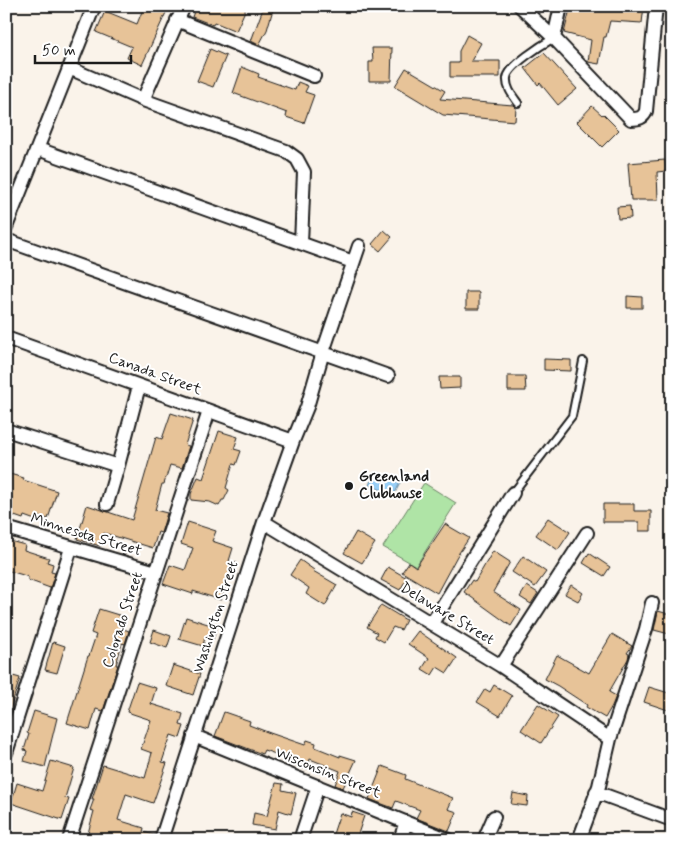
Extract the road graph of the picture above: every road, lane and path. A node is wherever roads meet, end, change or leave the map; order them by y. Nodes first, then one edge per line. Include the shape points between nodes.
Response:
1 (94, 6) edge
2 (184, 6) edge
3 (520, 6) edge
4 (561, 6) edge
5 (656, 6) edge
6 (177, 20) junction
7 (554, 38) junction
8 (69, 68) junction
9 (314, 76) dead end
10 (143, 100) junction
11 (518, 103) dead end
12 (38, 149) junction
13 (6, 227) edge
14 (6, 240) edge
15 (301, 243) junction
16 (359, 246) dead end
17 (354, 262) junction
18 (6, 338) edge
19 (323, 352) junction
20 (583, 361) dead end
21 (388, 376) dead end
22 (140, 386) junction
23 (209, 411) junction
24 (6, 430) edge
25 (293, 441) junction
26 (118, 466) junction
27 (513, 492) joint
28 (107, 504) dead end
29 (264, 522) junction
30 (6, 528) edge
31 (587, 533) dead end
32 (71, 548) junction
33 (156, 572) junction
34 (652, 603) dead end
35 (432, 623) junction
36 (501, 666) junction
37 (194, 736) junction
38 (610, 739) junction
39 (6, 753) edge
40 (318, 786) junction
41 (596, 792) junction
42 (494, 818) dead end
43 (672, 820) edge
44 (406, 822) junction
45 (69, 840) edge
46 (160, 840) edge
47 (300, 840) edge
48 (400, 840) edge
49 (449, 840) edge
50 (484, 840) edge
51 (578, 840) edge

1 - 8 street
2 - 6 street
3 - 7 street
4 - 7 street
5 - 7 street via 646,111 638,119 631,119
6 - 9 street
6 - 10 street
7 - 11 lane via 508,72 507,86
8 - 10 street
8 - 12 street
10 - 15 street via 286,150 297,159 304,172
12 - 13 street
12 - 15 street
14 - 19 street
15 - 17 street
16 - 17 street, Washington Street
17 - 19 street, Washington Street
18 - 22 street, Canada Street
19 - 21 street
19 - 25 street, Washington Street
20 - 27 lane via 572,416
22 - 23 street, Canada Street
22 - 26 street
23 - 25 street, Canada Street
23 - 33 street, Colorado Street
24 - 26 street
25 - 29 street, Washington Street
26 - 28 street
27 - 35 street
29 - 35 street, Delaware Street
29 - 37 street, Washington Street
30 - 32 street, Minnesota Street
31 - 36 street
32 - 33 street, Minnesota Street
32 - 39 street
33 - 45 street, Colorado Street
34 - 38 street
35 - 36 street, Delaware Street
36 - 38 street, Delaware Street
37 - 40 street, Wisconsin Street
37 - 46 street, Washington Street
38 - 41 street
40 - 44 street, Wisconsin Street
40 - 47 street
41 - 43 street
41 - 51 street
42 - 50 street
44 - 48 street
44 - 49 street, Wisconsin Street

